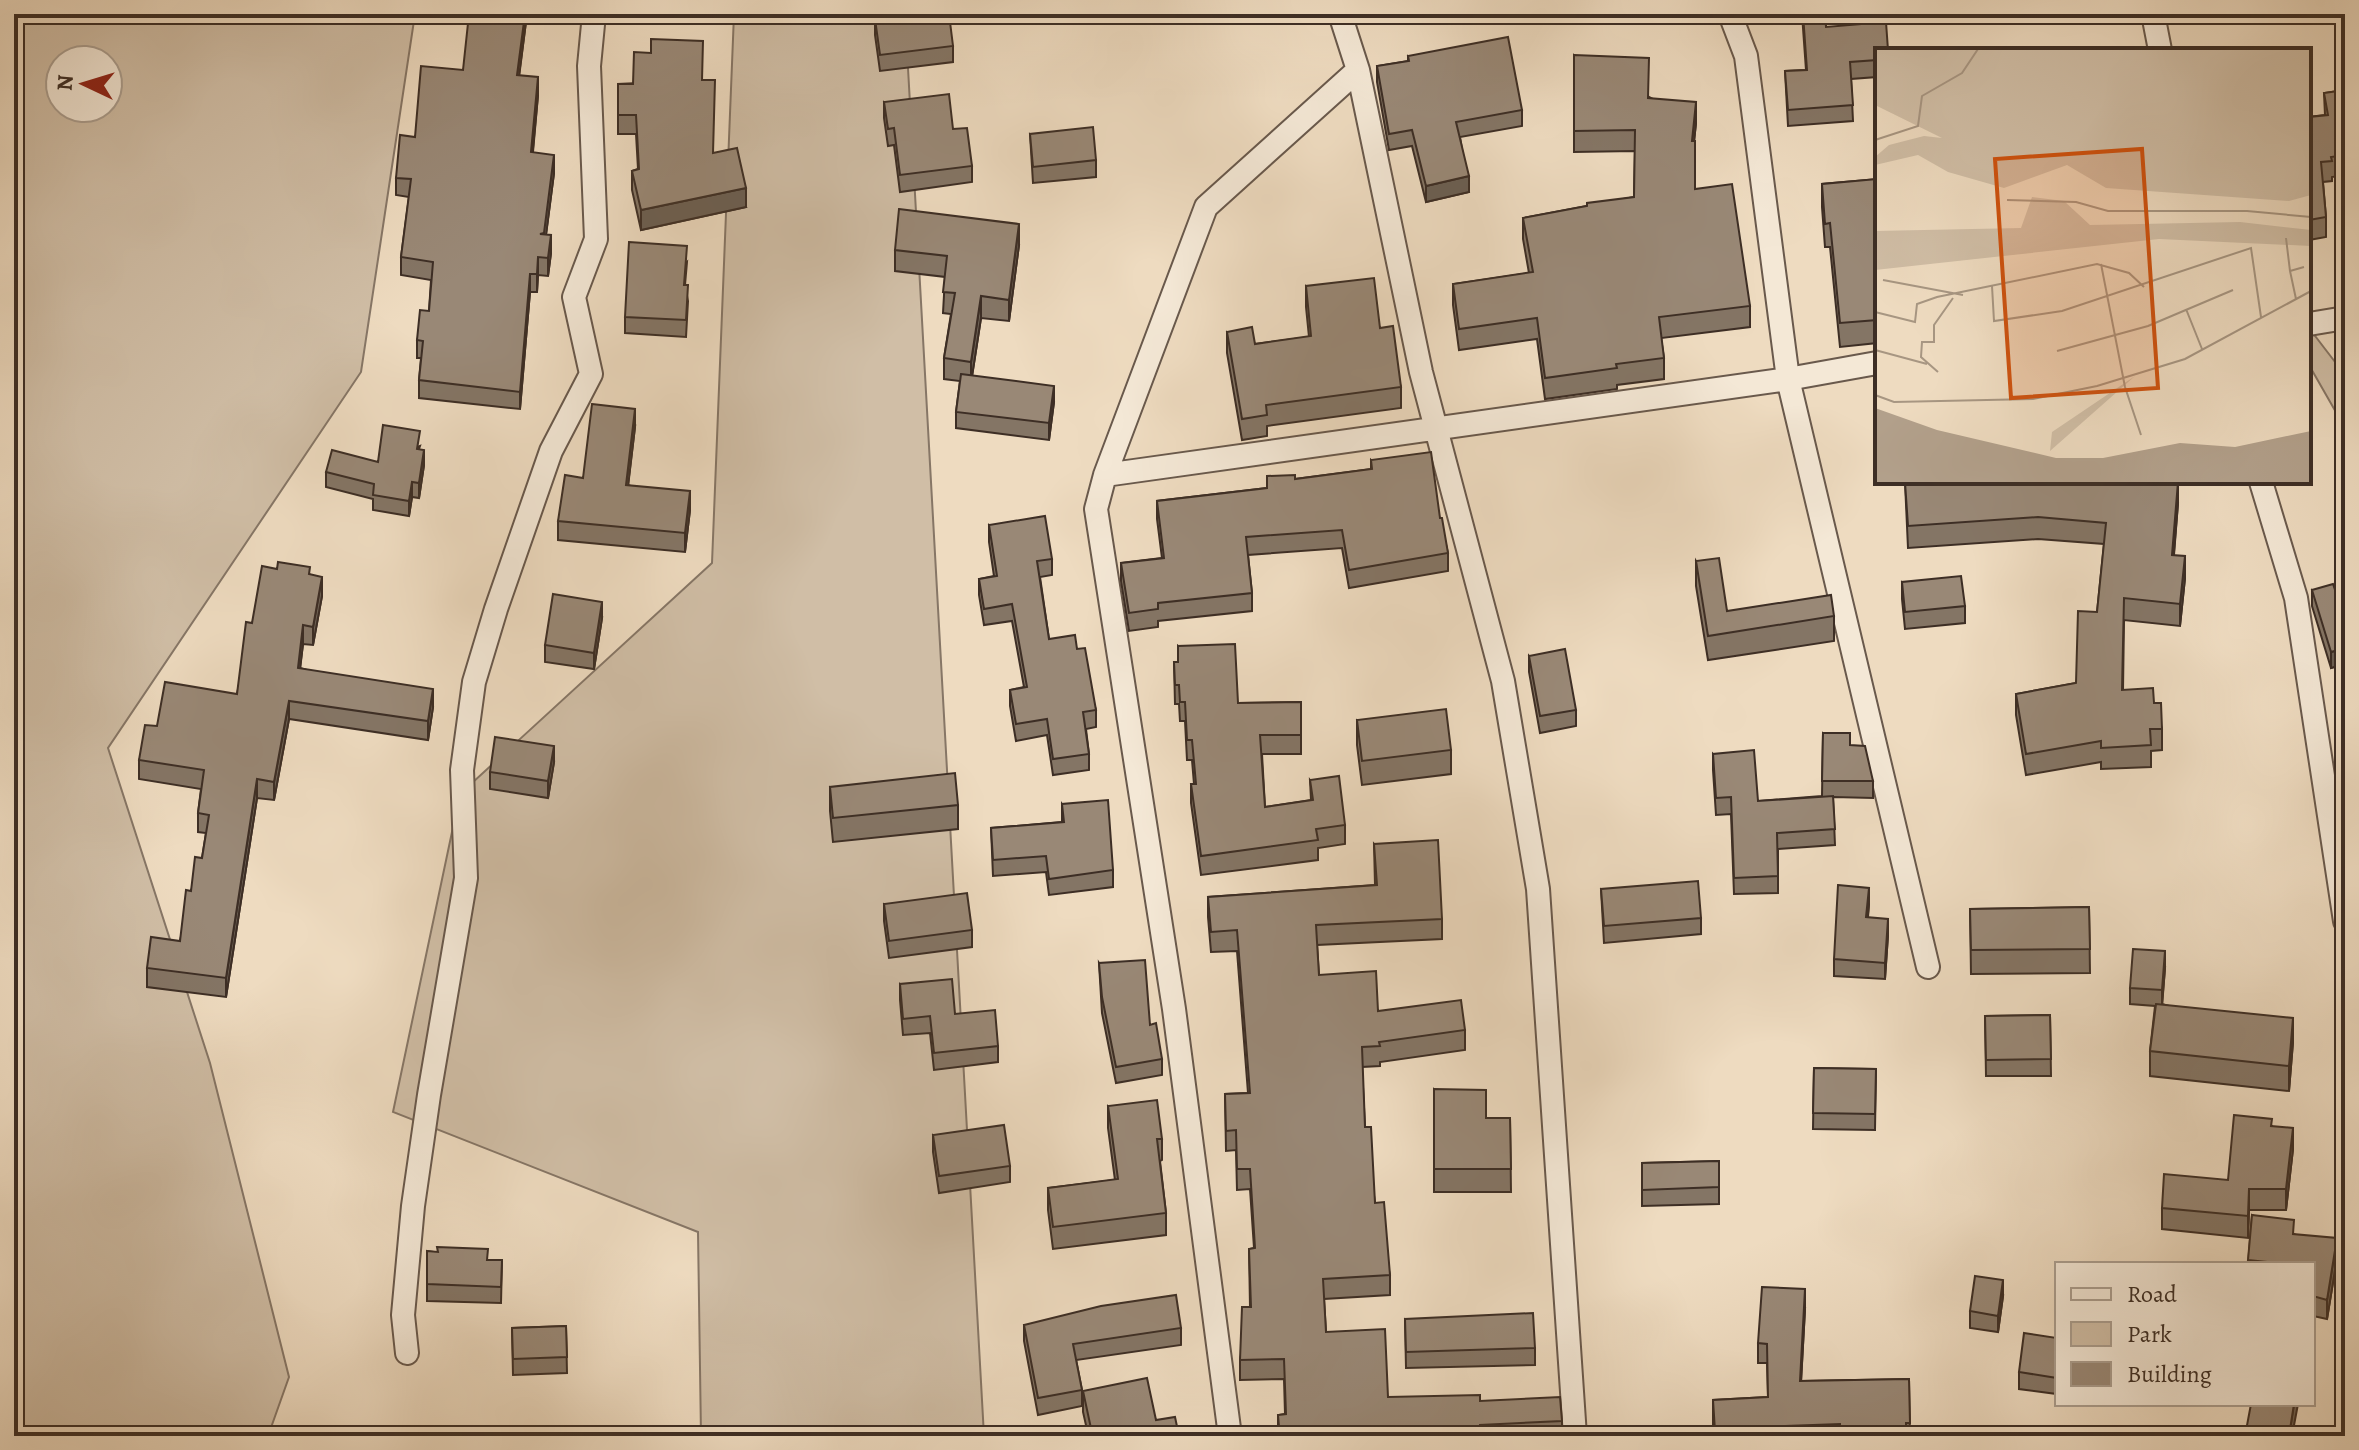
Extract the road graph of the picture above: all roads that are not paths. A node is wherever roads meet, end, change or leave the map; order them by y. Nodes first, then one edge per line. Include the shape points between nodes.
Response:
1 (594, 14) edge
2 (1340, 14) edge
3 (1730, 14) edge
4 (2153, 14) edge
5 (2160, 48) edge
6 (1358, 70) junction
7 (2345, 318) edge
8 (2311, 324) edge
9 (1875, 363) edge
10 (1788, 379) junction
11 (1436, 428) junction
12 (1105, 475) junction
13 (2262, 484) edge
14 (2345, 921) edge
15 (1928, 967) dead end
16 (407, 1353) dead end
17 (1230, 1436) edge
18 (1575, 1436) edge

1 - 16 street via 589,66 596,239 574,297 591,374 551,451 474,682 462,770 466,878 413,1206 403,1315
2 - 6 street
3 - 10 street via 1746,56
4 - 5 street
6 - 11 street
6 - 12 street via 1206,207
7 - 8 street
9 - 10 street
10 - 11 street
10 - 15 street
11 - 12 street
11 - 18 street via 1503,681 1538,889
12 - 17 street via 1095,520 1174,1009
13 - 14 street via 2296,598

